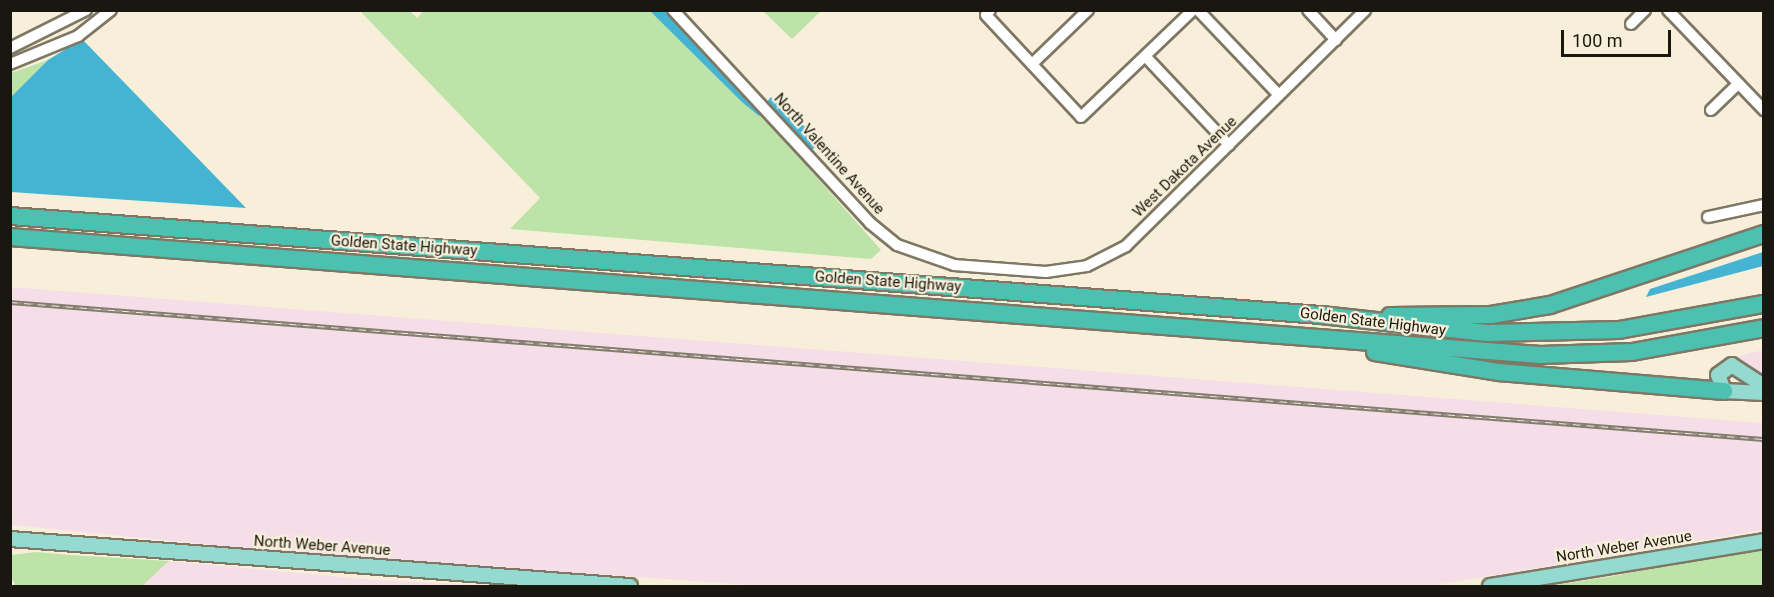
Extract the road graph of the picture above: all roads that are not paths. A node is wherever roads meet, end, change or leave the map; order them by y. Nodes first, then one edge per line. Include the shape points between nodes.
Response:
1 (66, 10) edge
2 (86, 10) edge
3 (111, 10) edge
4 (673, 10) edge
5 (1088, 10) edge
6 (1193, 10) edge
7 (1198, 10) edge
8 (1308, 10) edge
9 (1365, 10) edge
10 (1645, 10) edge
11 (1668, 10) edge
12 (988, 13) edge
13 (74, 20) junction
14 (1631, 24) dead end
15 (1336, 40) junction
16 (10, 48) edge
17 (1146, 57) junction
18 (10, 64) edge
19 (1032, 64) junction
20 (1738, 84) junction
21 (1279, 95) junction
22 (1711, 110) dead end
23 (1764, 110) edge
24 (1229, 145) junction
25 (1764, 205) edge
26 (10, 216) edge
27 (1708, 217) dead end
28 (1764, 234) edge
29 (10, 237) edge
30 (991, 268) joint
31 (1764, 304) edge
32 (1321, 315) junction
33 (1764, 328) edge
34 (1301, 336) junction
35 (1764, 386) edge
36 (1724, 391) junction
37 (1764, 393) edge
38 (10, 539) edge
39 (1764, 541) edge
40 (630, 586) edge
41 (1490, 586) edge

1 - 13 street
2 - 13 street
3 - 18 street via 78,36
4 - 30 street, North Valentine Avenue via 881,233 933,261
5 - 19 street
6 - 17 street
7 - 21 street
8 - 15 street
9 - 15 street, West Dakota Avenue
10 - 14 street
11 - 20 street
12 - 19 street
13 - 16 street
15 - 21 street, West Dakota Avenue
17 - 19 street via 1081,117
17 - 24 street
20 - 22 street
20 - 23 street
21 - 24 street, West Dakota Avenue
24 - 30 street, West Dakota Avenue via 1110,256 1069,270
25 - 27 street
26 - 32 highway, Golden State Highway
28 - 32 highway via 1521,311 1464,317
29 - 34 highway, Golden State Highway
31 - 32 highway, Golden State Highway via 1670,324 1531,335 1414,329
33 - 34 highway, Golden State Highway via 1681,346 1587,354
34 - 36 highway via 1498,372
35 - 36 main road via 1729,365 1718,375
36 - 37 main road
38 - 40 main road, North Weber Avenue
39 - 41 main road, North Weber Avenue

